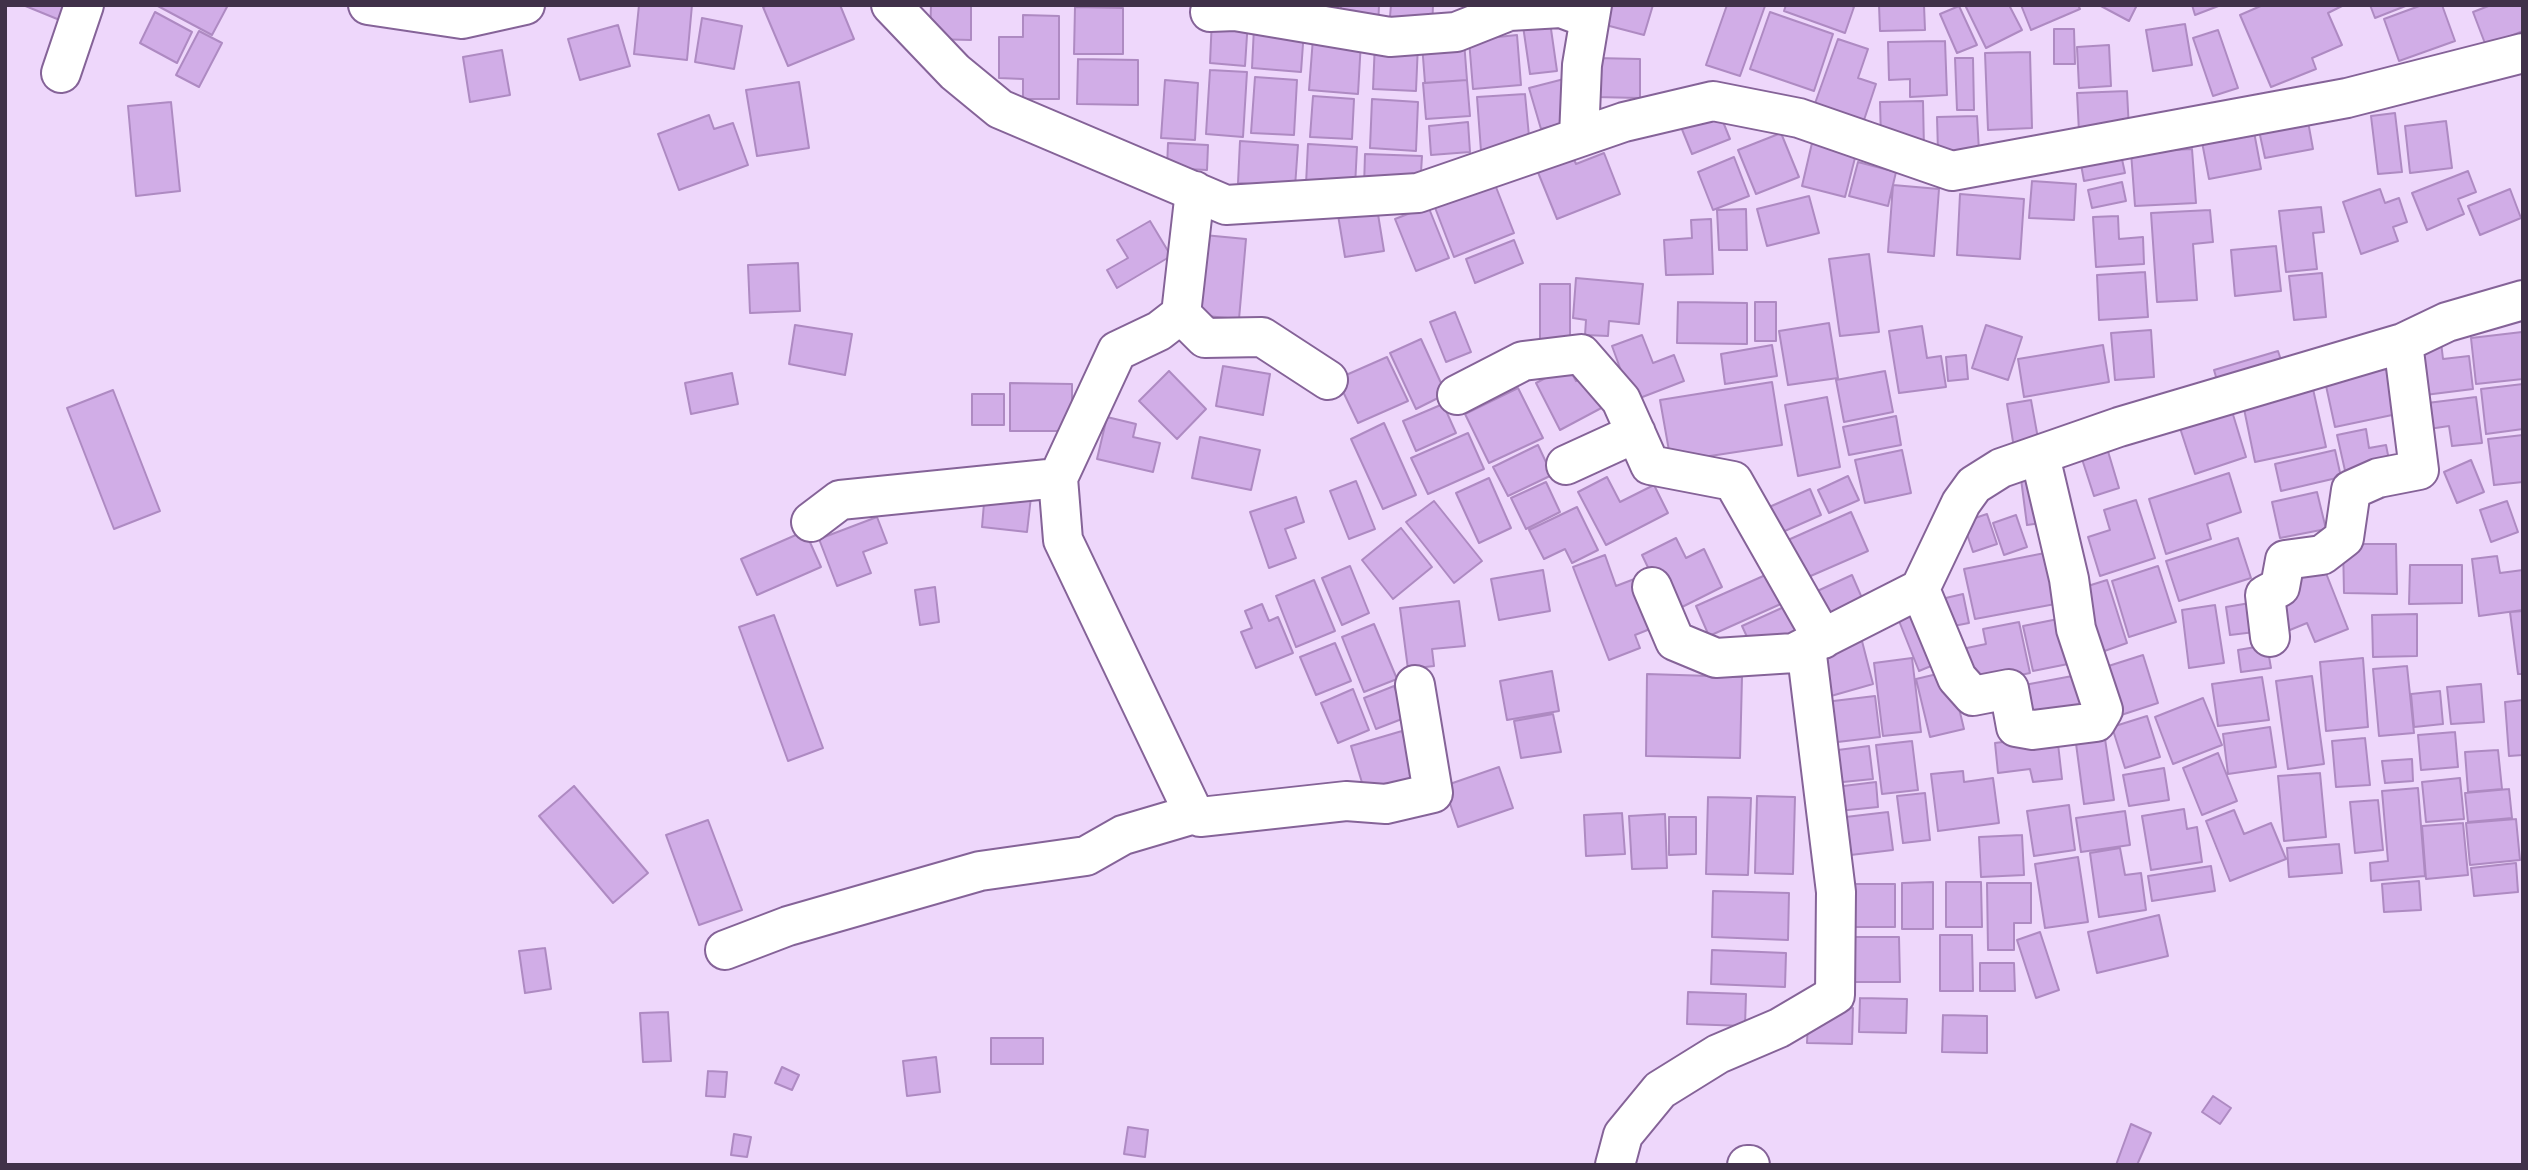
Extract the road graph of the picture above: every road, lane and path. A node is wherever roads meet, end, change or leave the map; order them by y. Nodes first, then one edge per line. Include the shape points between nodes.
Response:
1 (84, 5) edge
2 (368, 5) edge
3 (525, 5) edge
4 (891, 5) edge
5 (1210, 12) dead end
6 (1590, 12) edge
7 (2523, 53) edge
8 (61, 73) dead end
9 (1579, 137) junction
10 (1195, 191) junction
11 (2523, 300) edge
12 (1181, 314) junction
13 (2403, 343) junction
14 (1328, 380) dead end
15 (1457, 395) dead end
16 (1636, 433) junction
17 (2040, 456) junction
18 (1566, 465) dead end
19 (1058, 478) junction
20 (811, 522) dead end
21 (1652, 587) dead end
22 (1920, 589) junction
23 (2270, 637) dead end
24 (1815, 643) junction
25 (1415, 685) dead end
26 (1194, 814) junction
27 (725, 950) dead end
28 (1615, 1165) edge

1 - 8 street
2 - 3 street via 462,19
4 - 10 street via 955,72 1000,109
5 - 6 street via 1235,11 1390,37 1456,32 1509,12 1561,8
6 - 9 street
7 - 9 street via 2347,98 1952,171 1799,118 1713,101
9 - 10 street via 1418,193 1226,205
10 - 12 street
11 - 13 street via 2447,322
12 - 14 street via 1205,338 1262,337
12 - 19 street via 1159,331 1117,351
13 - 17 street via 2119,427
13 - 23 street via 2419,470 2378,478 2351,490 2344,538 2322,555 2285,561 2280,587 2265,595
15 - 16 street via 1523,361 1581,354 1621,400
16 - 18 street
16 - 24 street via 1650,466 1733,481
17 - 22 street via 2001,468 1974,485
17 - 22 street via 2076,629 2103,710 2096,722 2033,730 2016,727 2009,689 1973,696 1957,678
19 - 20 street via 839,500
19 - 26 street via 1063,540
21 - 24 street via 1675,641 1716,658 1794,653
22 - 24 street
24 - 28 street via 1836,892 1835,995 1779,1028 1718,1054 1660,1090 1623,1135
25 - 26 street via 1433,793 1386,804 1346,801 1200,817
26 - 27 street via 1123,835 1086,856 980,871 788,926

